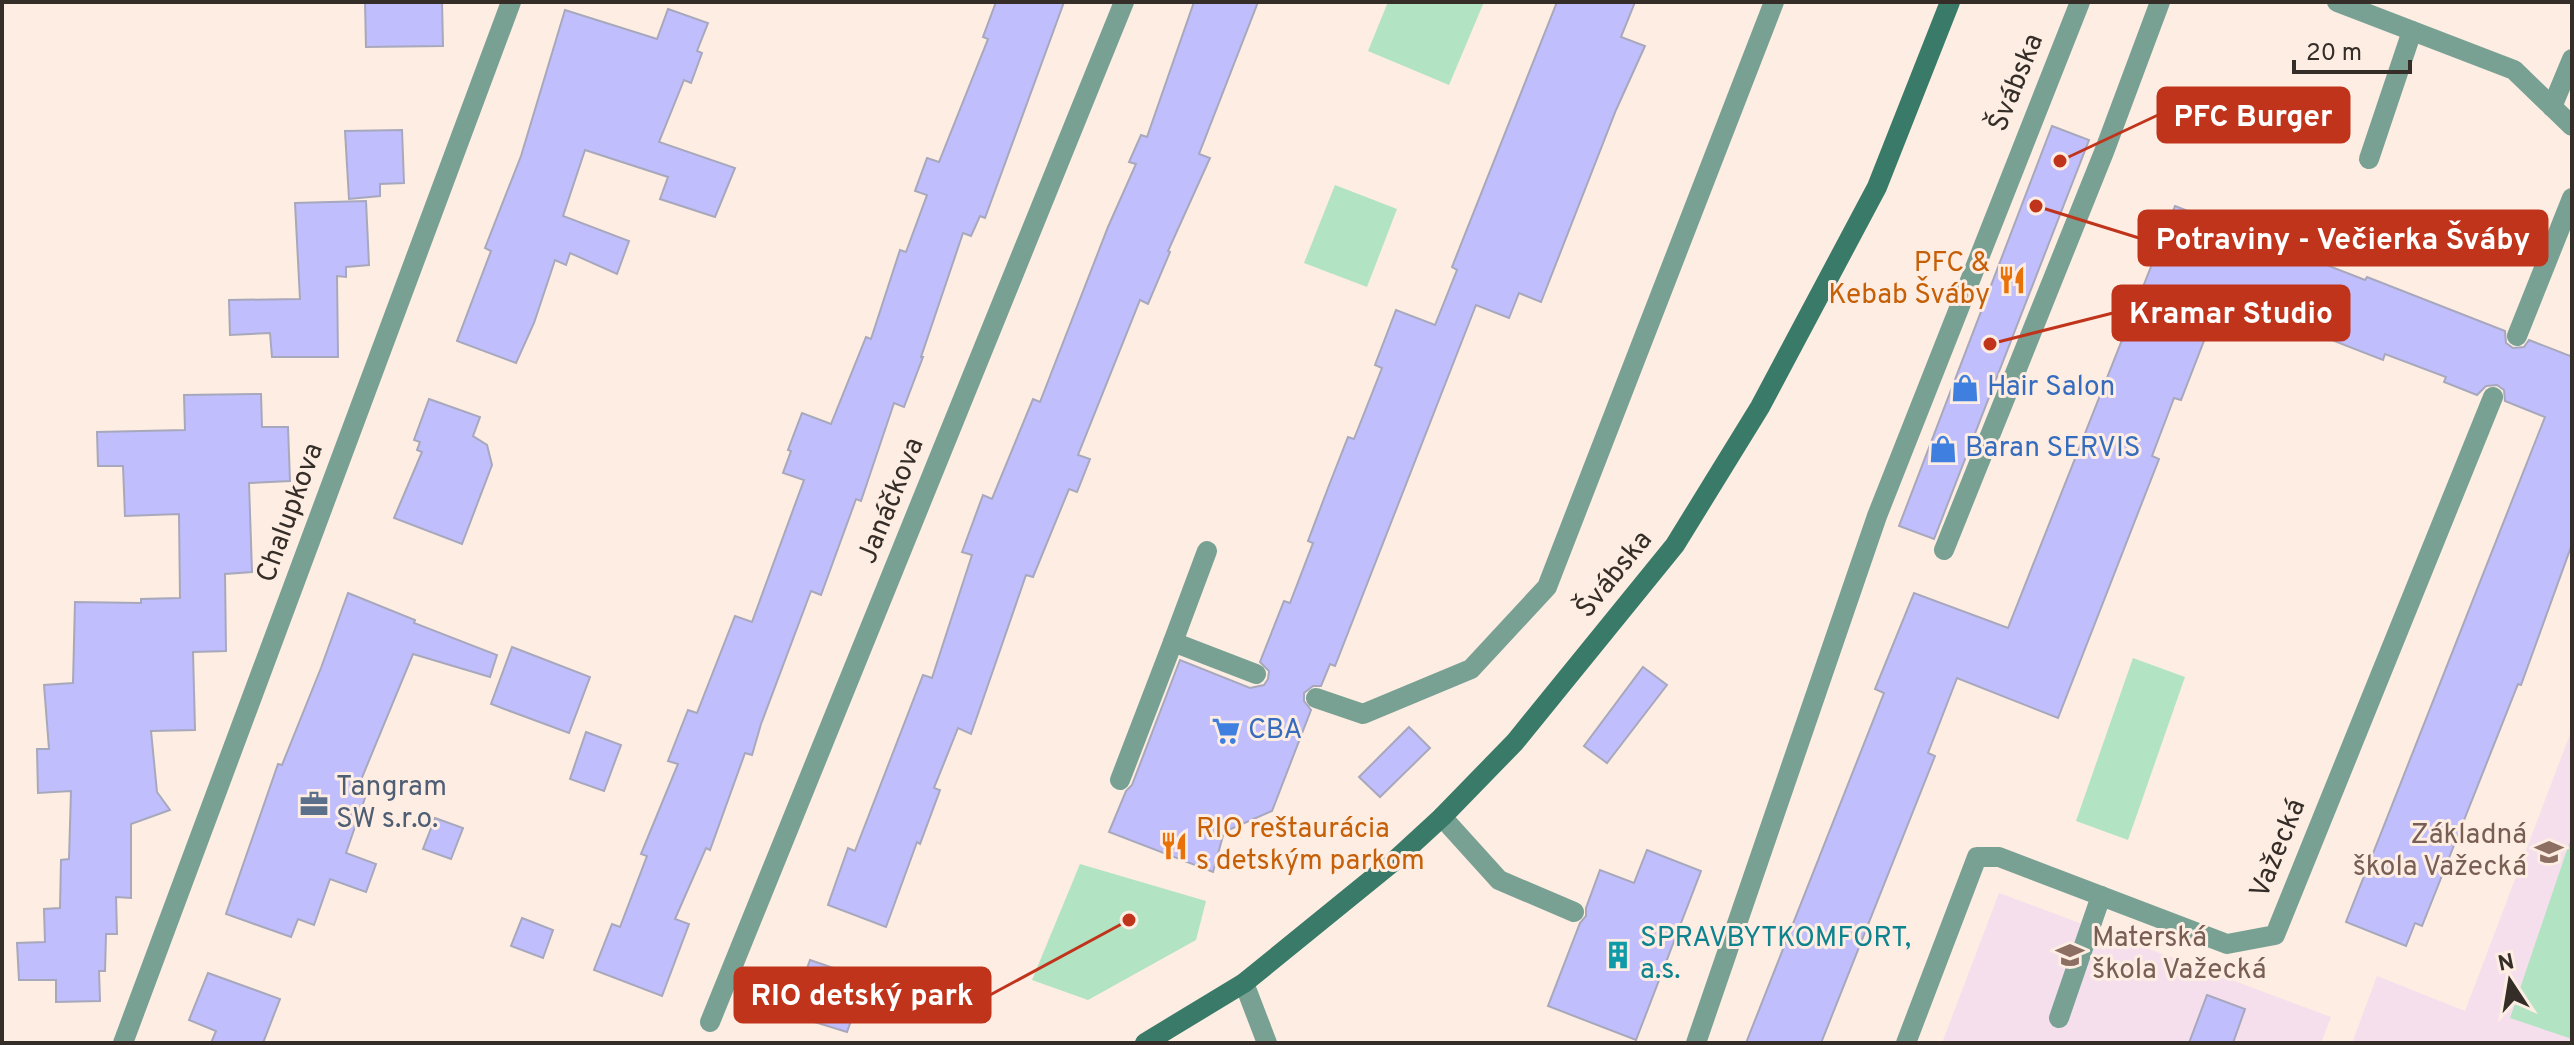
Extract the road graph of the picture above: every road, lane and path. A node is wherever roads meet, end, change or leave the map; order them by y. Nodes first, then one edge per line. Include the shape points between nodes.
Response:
1 (511, 2) edge
2 (1124, 2) edge
3 (1774, 2) edge
4 (1950, 2) edge
5 (2080, 2) edge
6 (2160, 2) edge
7 (2337, 2) edge
8 (2412, 31) junction
9 (2572, 59) edge
10 (2552, 107) junction
11 (2572, 126) edge
12 (2369, 159) dead end
13 (2572, 198) edge
14 (2517, 336) dead end
15 (2493, 397) dead end
16 (1944, 550) dead end
17 (1207, 551) dead end
18 (1173, 642) junction
19 (1256, 674) dead end
20 (1316, 698) dead end
21 (1120, 780) dead end
22 (1442, 817) junction
23 (2101, 896) junction
24 (1574, 912) dead end
25 (1244, 983) junction
26 (2059, 1018) dead end
27 (710, 1022) dead end
28 (123, 1043) edge
29 (1145, 1043) edge
30 (1267, 1043) edge
31 (1696, 1043) edge
32 (1906, 1043) edge

1 - 28 street, Chalupkova
2 - 27 street, Janáčkova
3 - 20 street, Švábska via 1547,587 1471,669 1363,714
4 - 22 street, Švábska via 1877,187 1722,472 1645,584 1515,742
5 - 31 street, Švábska via 1877,516
6 - 16 street
7 - 8 street
8 - 10 street via 2514,70
8 - 12 street
9 - 10 street
10 - 11 street
13 - 14 street
15 - 23 street, Važecká via 2275,935 2227,944
17 - 18 street
18 - 19 street
18 - 21 street
22 - 24 street via 1499,880
22 - 25 street, Švábska
23 - 26 street
23 - 32 street, Važecká via 1999,857 1977,857
25 - 29 street, Švábska
25 - 30 street

